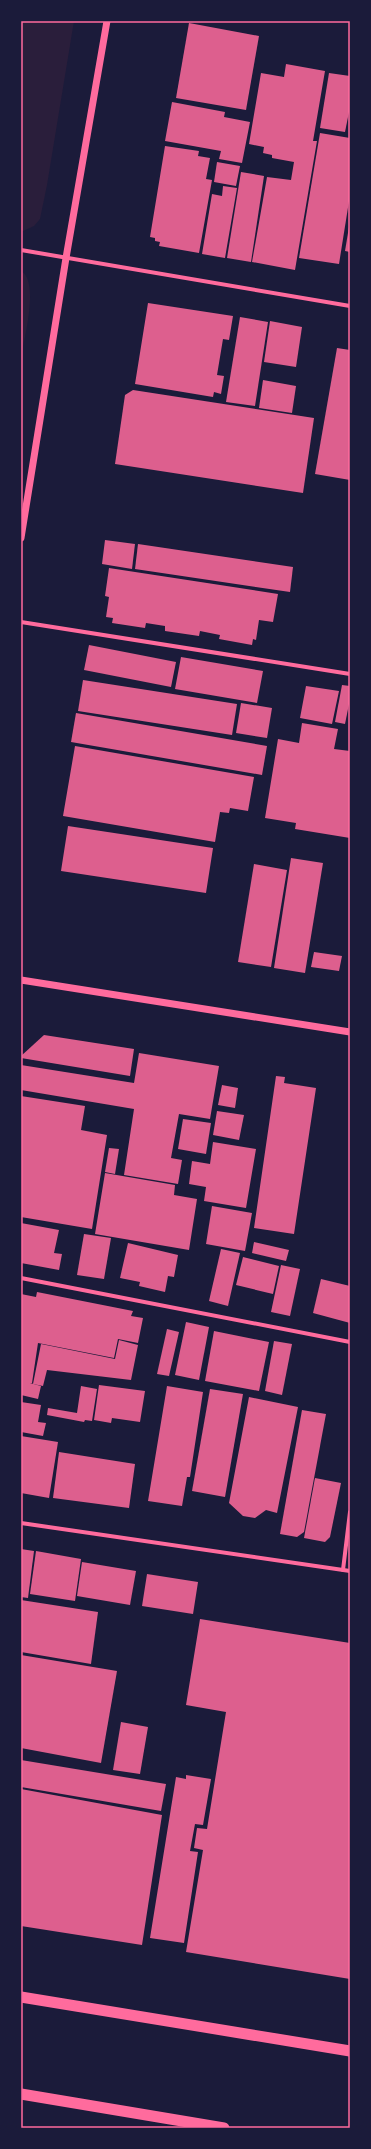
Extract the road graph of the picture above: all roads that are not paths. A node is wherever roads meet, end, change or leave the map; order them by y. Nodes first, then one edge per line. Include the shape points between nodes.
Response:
1 (107, 21) edge
2 (21, 250) edge
3 (66, 258) junction
4 (350, 306) edge
5 (21, 538) edge
6 (21, 622) edge
7 (350, 674) edge
8 (21, 980) edge
9 (350, 1032) edge
10 (21, 1278) edge
11 (350, 1342) edge
12 (350, 1512) edge
13 (21, 1523) edge
14 (343, 1570) junction
15 (350, 1571) edge
16 (21, 1997) edge
17 (350, 2051) edge
18 (21, 2094) edge
19 (224, 2128) edge

1 - 3 street
2 - 3 street
3 - 4 street
3 - 5 street
6 - 7 street
8 - 9 street
10 - 11 street
12 - 14 street
13 - 14 street
14 - 15 street
16 - 17 highway
18 - 19 highway

